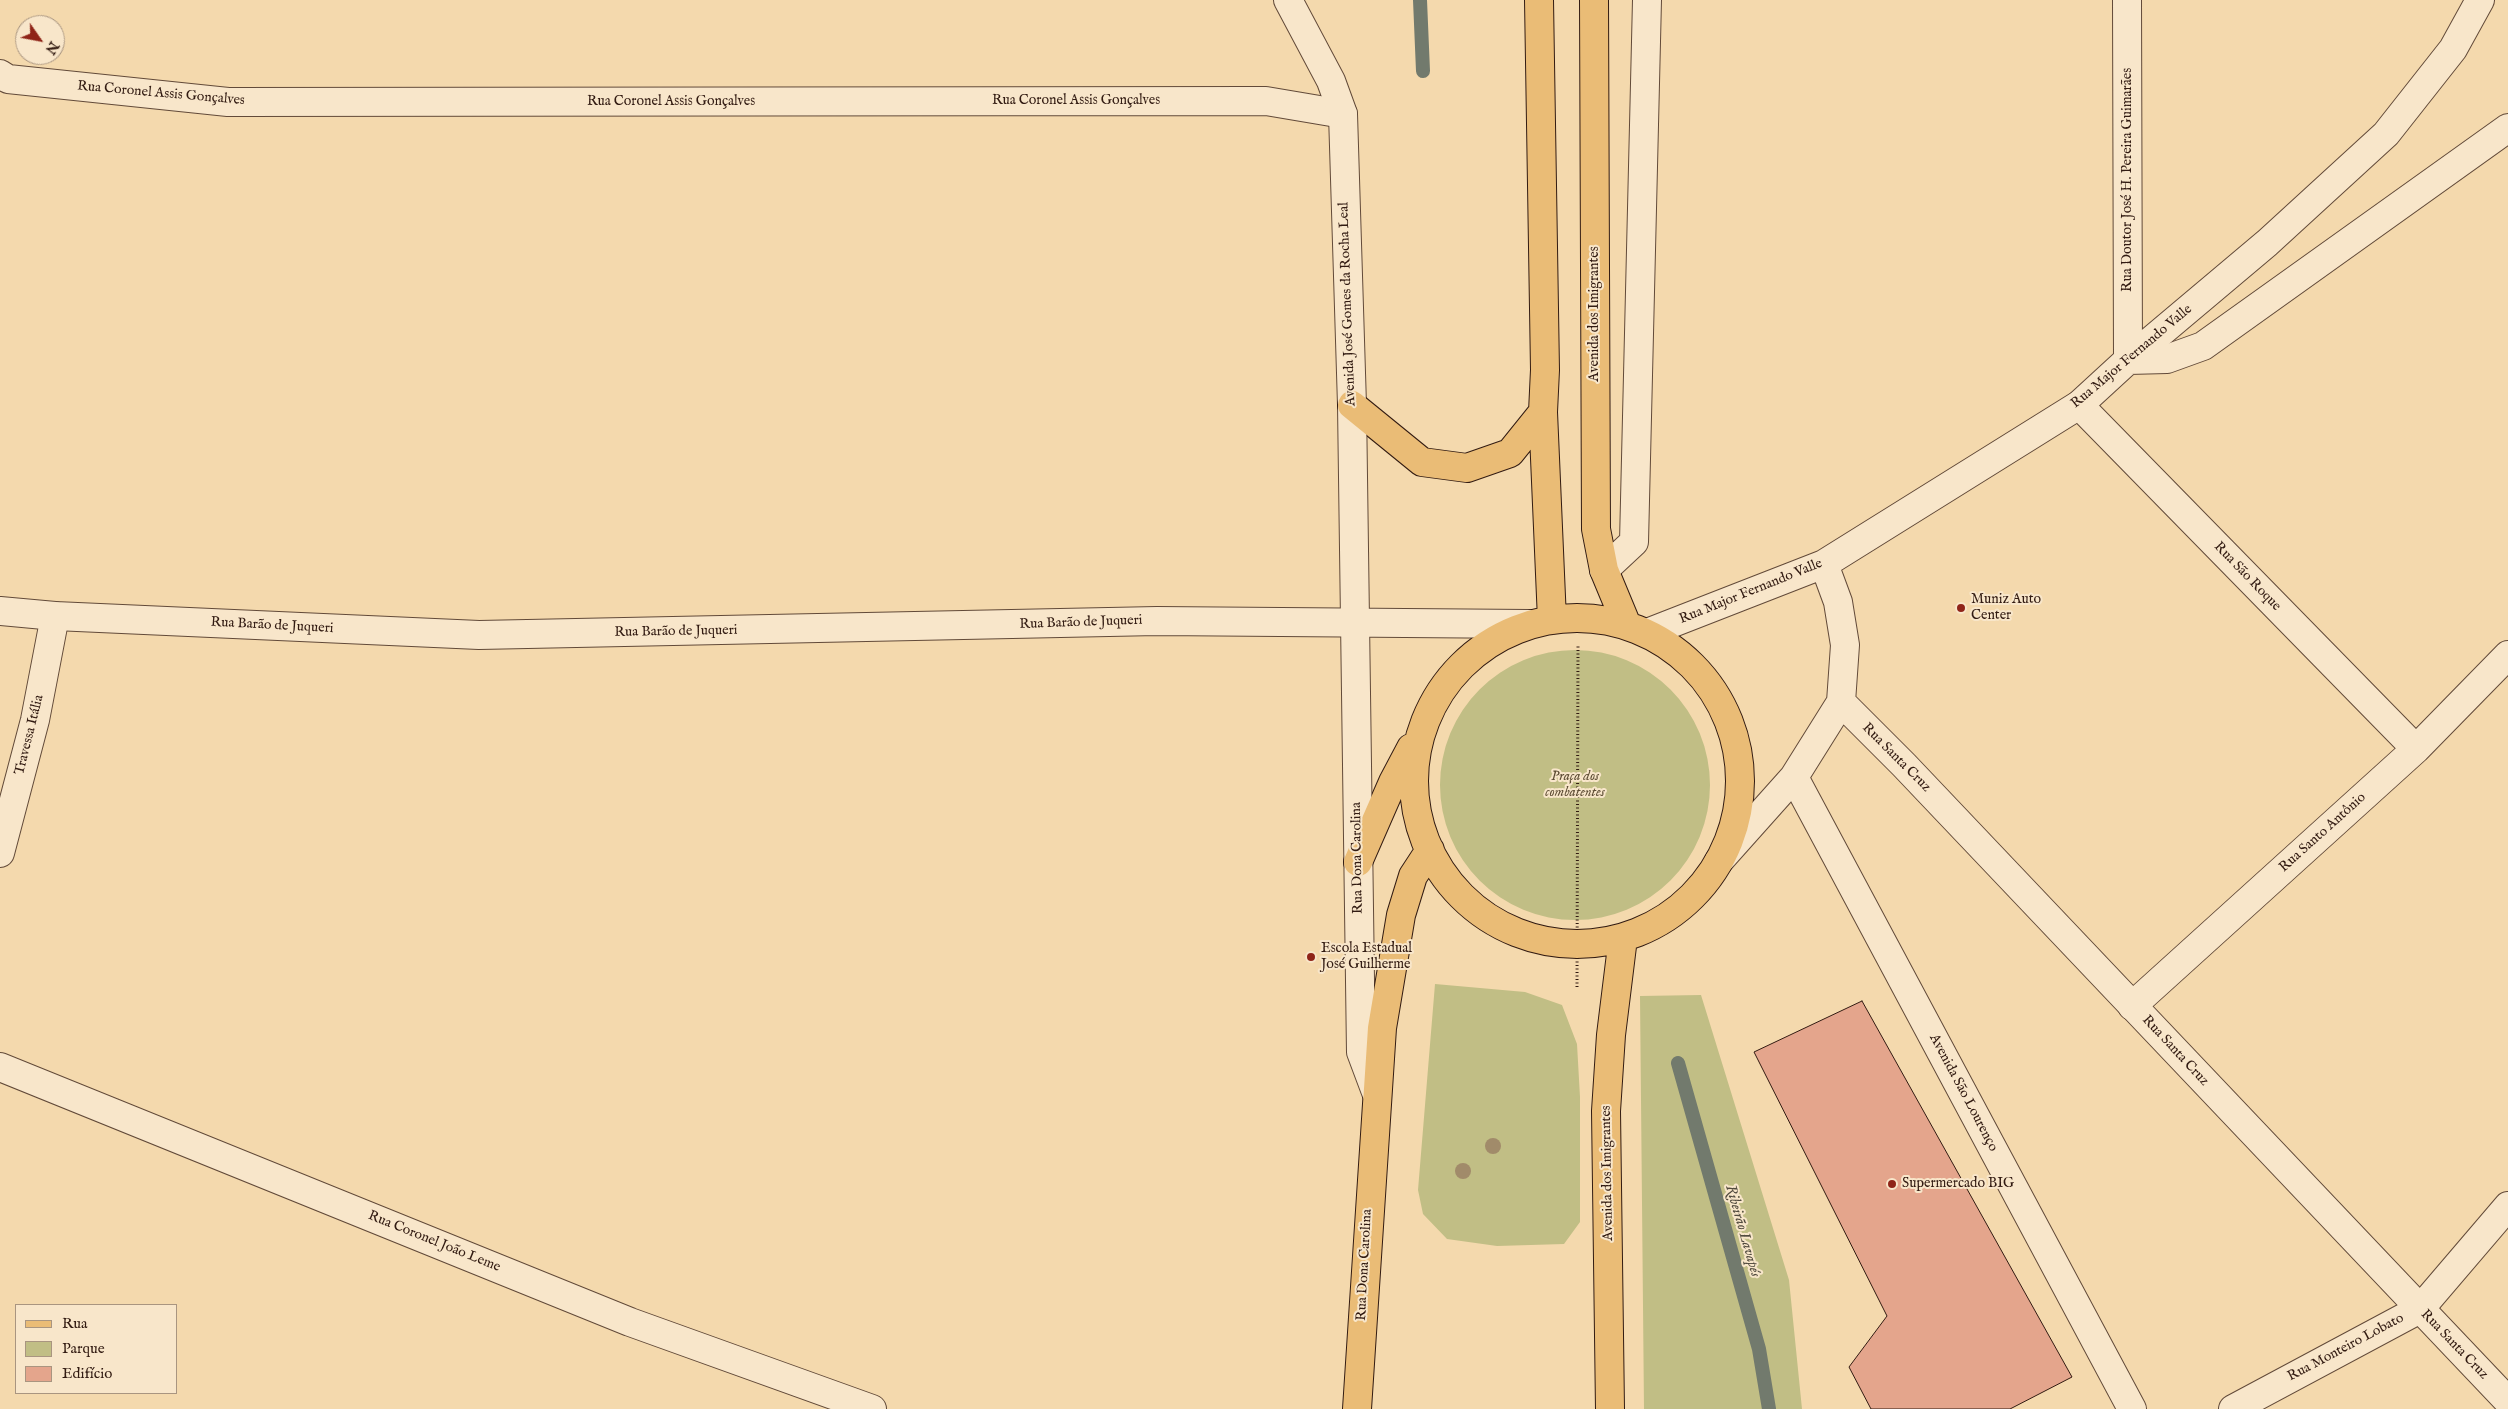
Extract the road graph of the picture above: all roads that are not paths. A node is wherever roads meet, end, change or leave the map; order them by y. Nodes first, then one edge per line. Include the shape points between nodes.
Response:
1 (1288, 0) edge
2 (1539, 0) edge
3 (1594, 0) edge
4 (1647, 0) edge
5 (2127, 0) edge
6 (2480, 0) edge
7 (0, 74) edge
8 (1343, 114) junction
9 (2508, 128) edge
10 (2128, 360) junction
11 (1352, 405) junction
12 (2079, 405) junction
13 (1543, 412) junction
14 (1824, 564) junction
15 (1604, 570) junction
16 (0, 610) edge
17 (55, 616) junction
18 (1553, 620) junction
19 (1353, 621) junction
20 (1636, 628) junction
21 (2508, 654) edge
22 (1840, 702) junction
23 (1421, 729) junction
24 (2416, 749) junction
25 (1794, 776) junction
26 (1430, 850) junction
27 (0, 853) edge
28 (1719, 861) junction
29 (1358, 862) junction
30 (1623, 938) junction
31 (2132, 1006) junction
32 (0, 1067) edge
33 (1376, 1092) junction
34 (2508, 1206) edge
35 (2420, 1309) junction
36 (2508, 1401) edge
37 (872, 1409) edge
38 (1357, 1409) edge
39 (1610, 1409) edge
40 (2132, 1409) edge
41 (2233, 1409) edge

1 - 8 street, Avenida José Gomes da Rocha Leal via 1331,81
2 - 13 main road
3 - 15 main road, Avenida dos Imigrantes via 1596,529
4 - 15 street via 1634,542
5 - 10 street, Rua Doutor José H. Pereira Guimarães
6 - 10 street, Rua Major Fernando Valle via 2453,49 2386,134 2267,243
7 - 8 street, Rua Coronel Assis Gonçalves via 8,79 228,102 1266,101
8 - 11 street, Avenida José Gomes da Rocha Leal
9 - 10 street via 2203,346 2167,359
10 - 12 street, Rua Major Fernando Valle
11 - 13 main road via 1422,462 1467,468 1510,453
11 - 19 street, Avenida José Gomes da Rocha Leal
12 - 14 street, Rua Major Fernando Valle
12 - 24 street, Rua São Roque
13 - 18 main road
14 - 20 street, Rua Major Fernando Valle
14 - 22 street via 1838,602 1846,645
15 - 20 main road, Avenida dos Imigrantes
16 - 17 street, Rua Barão de Juqueri
17 - 19 street, Rua Barão de Juqueri via 479,635 1157,621
17 - 27 street, Travessa Itália via 35,720
18 - 19 street
18 - 20 main road
18 - 23 main road via 1482,646 1445,683
19 - 29 street, Rua Dona Carolina
20 - 28 main road via 1670,644 1705,678 1729,720 1740,777 1737,816
21 - 24 street, Rua Santo Antônio
22 - 25 street
22 - 31 street, Rua Santa Cruz
23 - 26 main road via 1412,780 1420,832
23 - 29 main road via 1393,782
24 - 31 street, Rua Santo Antônio
25 - 28 street
25 - 40 street, Avenida São Lourenço
26 - 30 main road via 1443,878 1480,915 1524,937 1577,945
26 - 33 main road, Rua Dona Carolina via 1413,876 1401,915 1382,1028
28 - 30 main road via 1694,895 1662,921
29 - 33 street, Rua Dona Carolina via 1361,1052
30 - 39 main road, Avenida dos Imigrantes via 1606,1111
31 - 35 street, Rua Santa Cruz
32 - 37 street, Rua Coronel João Leme via 630,1322
33 - 38 main road, Rua Dona Carolina
34 - 35 street, Rua Monteiro Lobato
35 - 36 street, Rua Santa Cruz
35 - 41 street, Rua Monteiro Lobato

